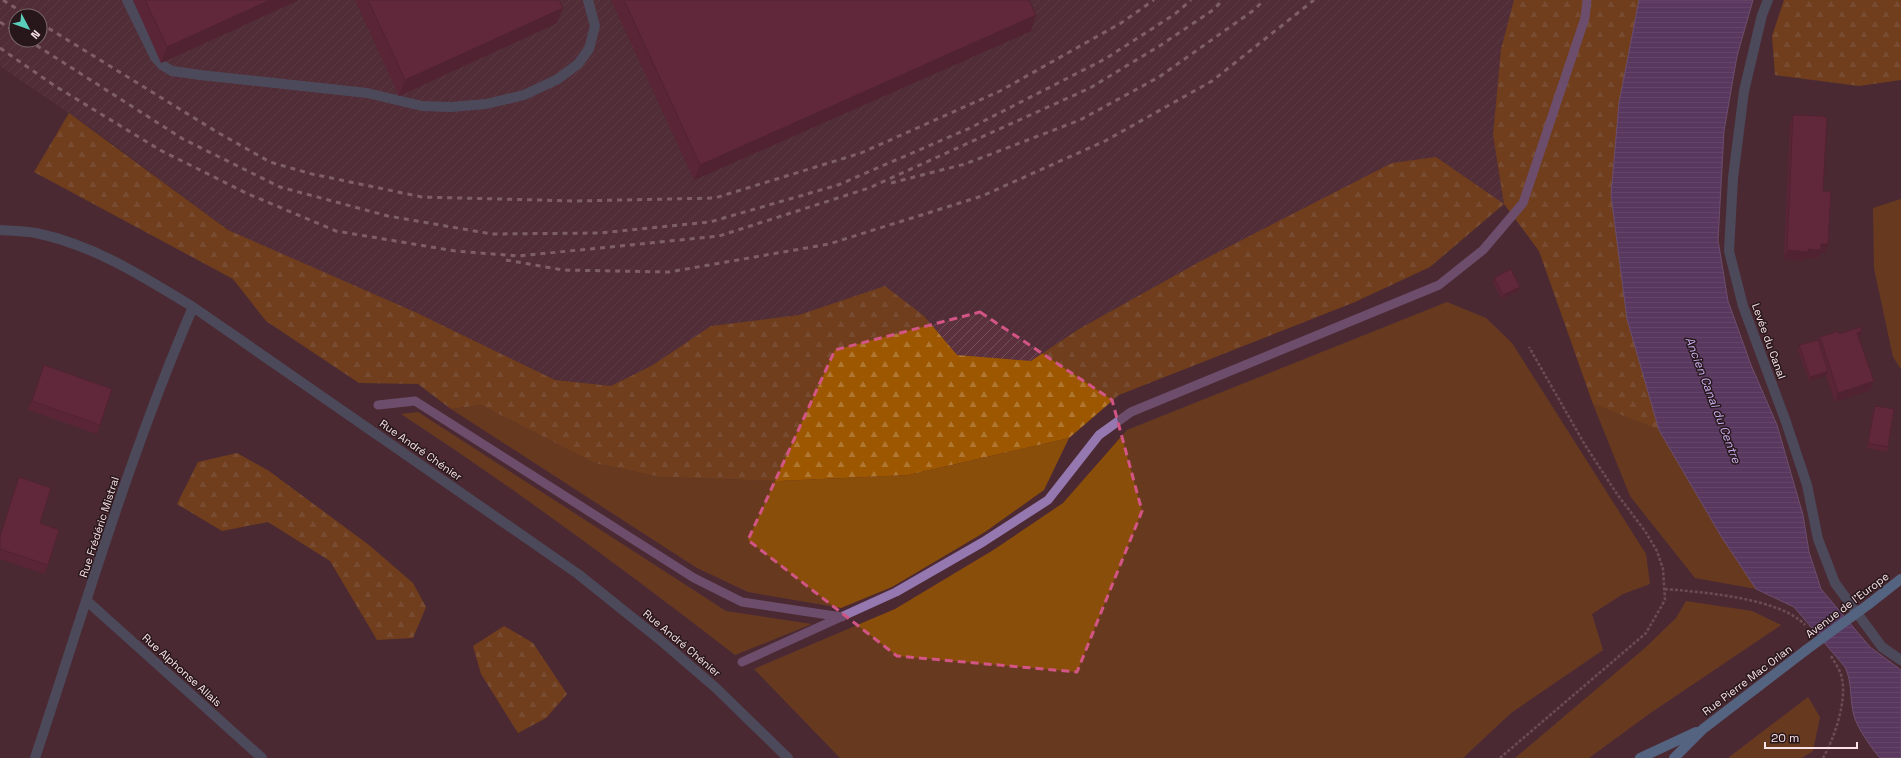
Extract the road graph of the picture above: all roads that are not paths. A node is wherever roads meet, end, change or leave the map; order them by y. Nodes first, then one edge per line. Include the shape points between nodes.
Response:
1 (127, 0) edge
2 (588, 0) edge
3 (1768, 0) edge
4 (0, 230) edge
5 (193, 307) junction
6 (1901, 579) edge
7 (87, 601) junction
8 (1806, 650) joint
9 (1901, 660) edge
10 (1703, 729) junction
11 (35, 758) edge
12 (262, 758) edge
13 (788, 758) edge
14 (1640, 758) edge
15 (1674, 758) edge

1 - 2 street via 155,57 162,65 172,70 367,93 422,106 451,107 486,104 524,95 558,79 578,64 590,49 595,26
3 - 9 street, Levée du Canal via 1744,91 1733,178 1729,251 1743,306 1807,485 1818,539 1835,583 1882,647
4 - 5 street, Rue André Chénier via 36,233 83,247 137,273
5 - 7 street, Rue Frédéric Mistral via 166,372 122,494
5 - 13 street, Rue André Chénier via 578,574 716,688
6 - 8 main road, Avenue de l'Europe, bridge
7 - 11 street, Rue Frédéric Mistral
7 - 12 street, Rue Alphonse Allais
8 - 10 main road, Rue Pierre Mac Orlan
10 - 14 main road, Rue Pierre Mac Orlan
10 - 15 main road, Rue Pierre Mac Orlan

